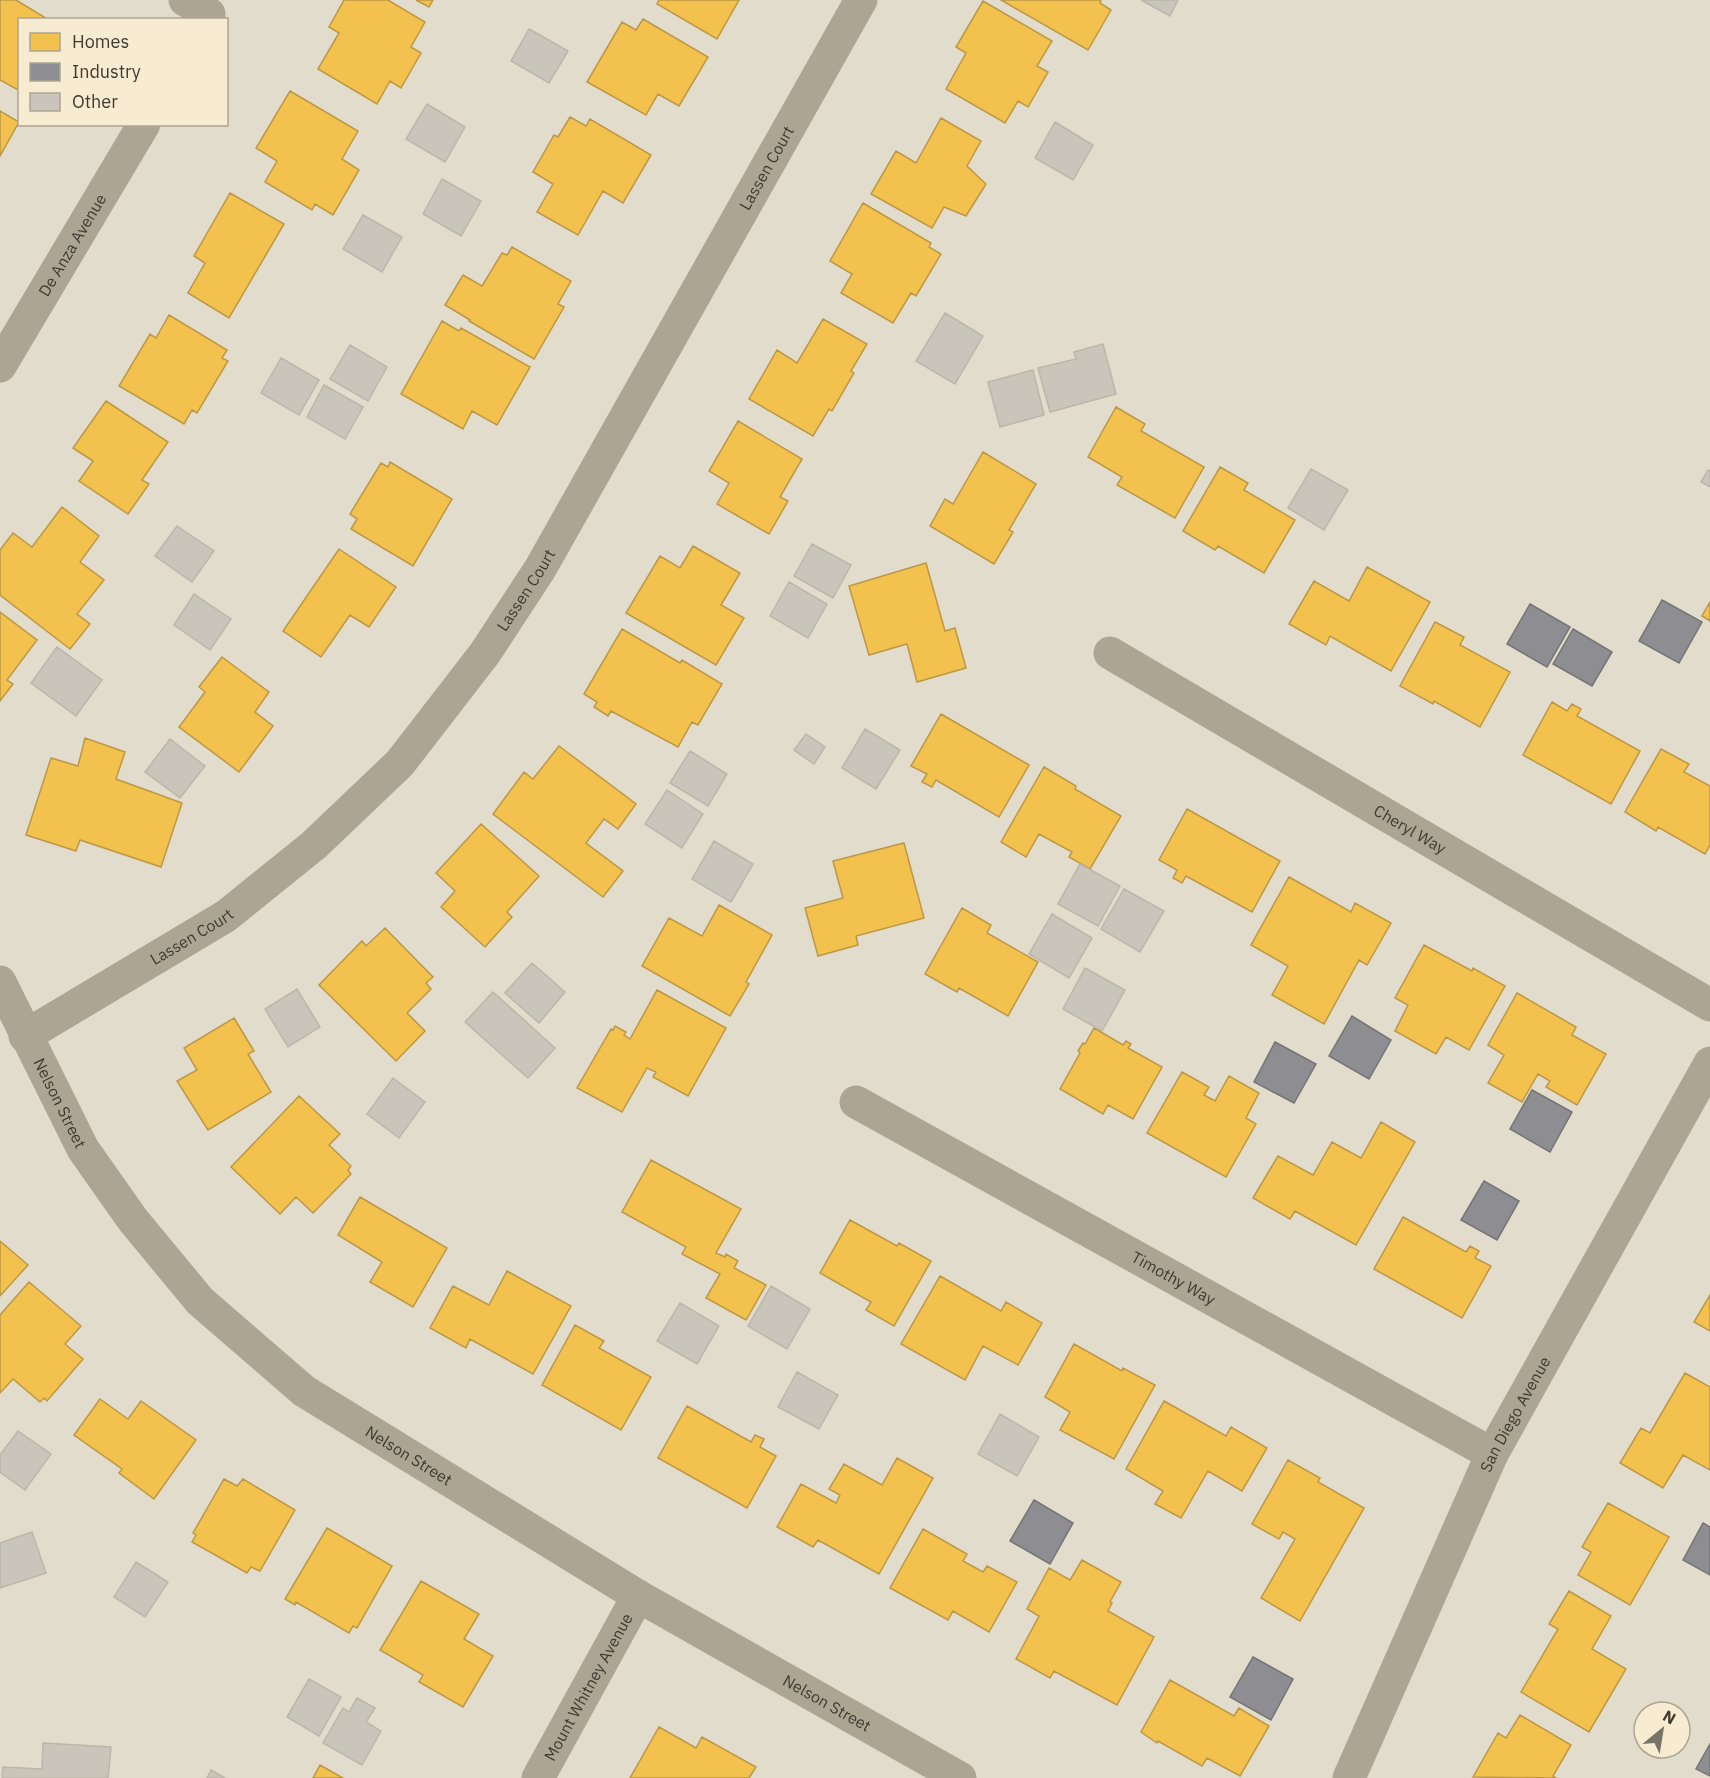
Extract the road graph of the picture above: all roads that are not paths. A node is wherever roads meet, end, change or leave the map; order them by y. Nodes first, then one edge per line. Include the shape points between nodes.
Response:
1 (861, 0) edge
2 (143, 126) edge
3 (0, 366) edge
4 (1110, 653) dead end
5 (0, 982) edge
6 (1710, 1005) edge
7 (25, 1036) junction
8 (1710, 1063) edge
9 (856, 1102) dead end
10 (1492, 1454) junction
11 (638, 1596) junction
12 (538, 1778) edge
13 (960, 1778) edge
14 (1348, 1778) edge

1 - 7 street, Lassen Court via 540,569 485,653 400,763 314,845 226,916
2 - 3 street, De Anza Avenue
4 - 6 street, Cheryl Way
5 - 7 street, Nelson Street
7 - 11 street, Nelson Street via 82,1149 133,1220 200,1301 304,1391
8 - 10 street, San Diego Avenue
9 - 10 street, Timothy Way
10 - 14 street, San Diego Avenue
11 - 12 street, Mount Whitney Avenue
11 - 13 street, Nelson Street

